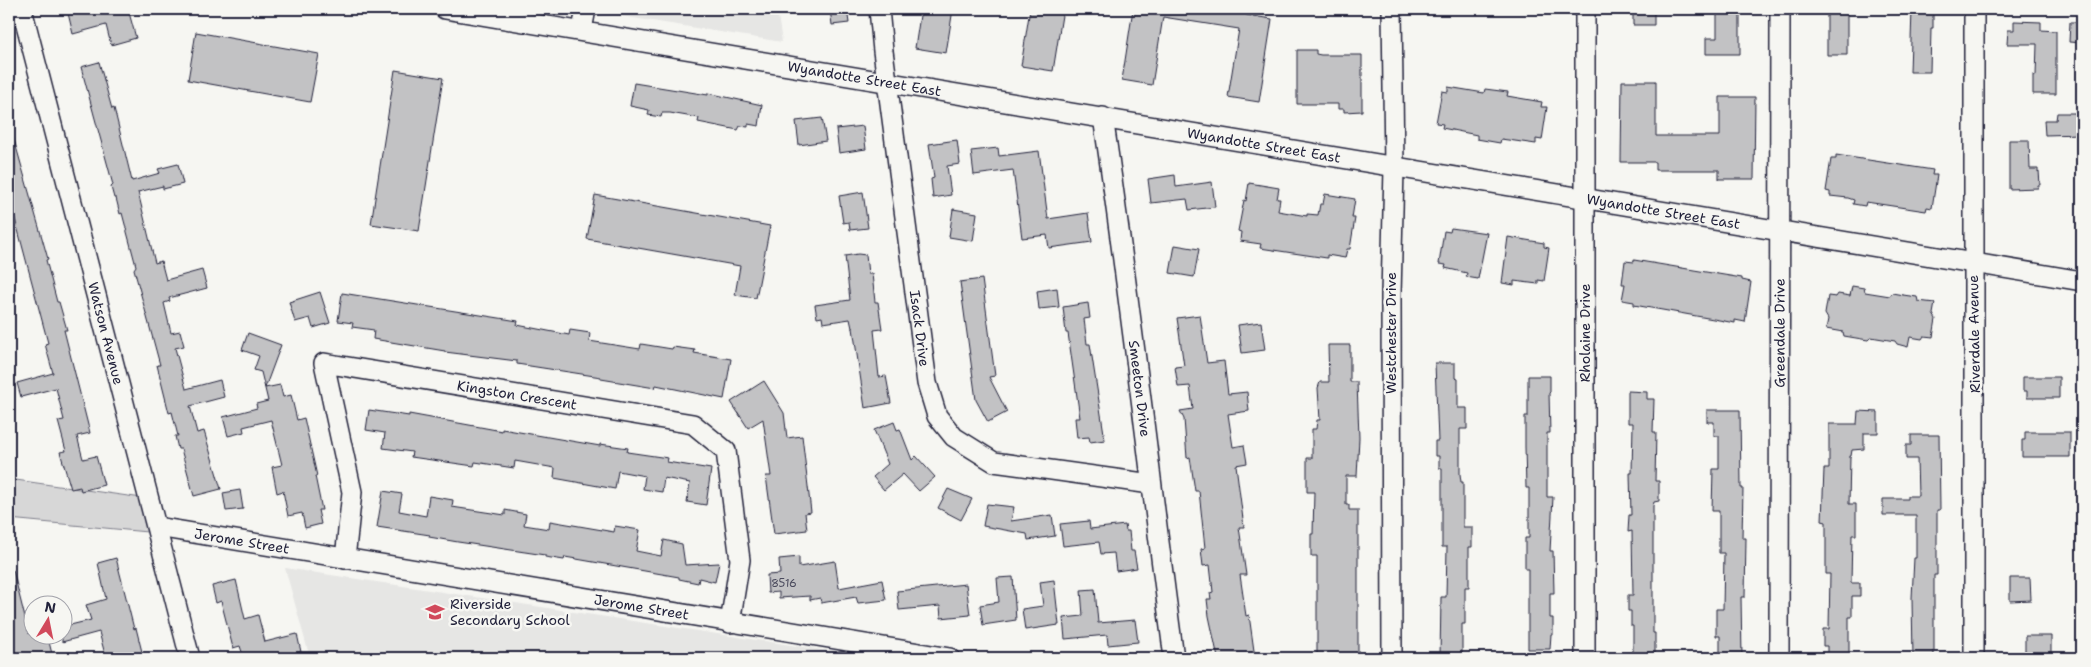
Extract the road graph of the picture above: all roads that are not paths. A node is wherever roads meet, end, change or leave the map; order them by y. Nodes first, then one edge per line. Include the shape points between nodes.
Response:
1 (22, 9) edge
2 (445, 9) edge
3 (586, 9) edge
4 (879, 9) edge
5 (1392, 9) edge
6 (1585, 9) edge
7 (1780, 9) edge
8 (1974, 9) edge
9 (582, 30) junction
10 (888, 83) junction
11 (1103, 117) junction
12 (1394, 168) junction
13 (1585, 198) junction
14 (1780, 231) junction
15 (1973, 263) junction
16 (2082, 281) edge
17 (1151, 484) junction
18 (157, 528) junction
19 (345, 559) junction
20 (730, 623) junction
21 (190, 658) edge
22 (950, 658) edge
23 (1174, 658) edge
24 (1392, 658) edge
25 (1585, 658) edge
26 (1779, 658) edge
27 (1974, 658) edge

1 - 18 street, Watson Avenue
2 - 9 street, Wyandotte Street East
3 - 9 street
4 - 10 street, Isack Drive
5 - 12 street, Westchester Drive
6 - 13 street, Rholaine Drive
7 - 14 street, Greendale Drive
8 - 15 street, Riverdale Avenue
9 - 10 street, Wyandotte Street East
10 - 11 street, Wyandotte Street East
10 - 17 street, Isack Drive via 927,383 937,416 954,437 994,462
11 - 12 street, Wyandotte Street East
11 - 17 street, Smeeton Drive via 1125,263
12 - 13 street, Wyandotte Street East
12 - 24 street, Westchester Drive
13 - 14 street, Wyandotte Street East
13 - 25 street, Rholaine Drive
14 - 15 street, Wyandotte Street East
14 - 26 street, Greendale Drive
15 - 16 street, Wyandotte Street East
15 - 27 street, Riverdale Avenue
17 - 23 street, Smeeton Drive
18 - 19 street, Jerome Street
18 - 21 street, Watson Avenue
19 - 20 street, Jerome Street
19 - 20 street, Kingston Crescent via 352,492 324,364 693,424 726,451 740,560
20 - 22 street, Jerome Street

